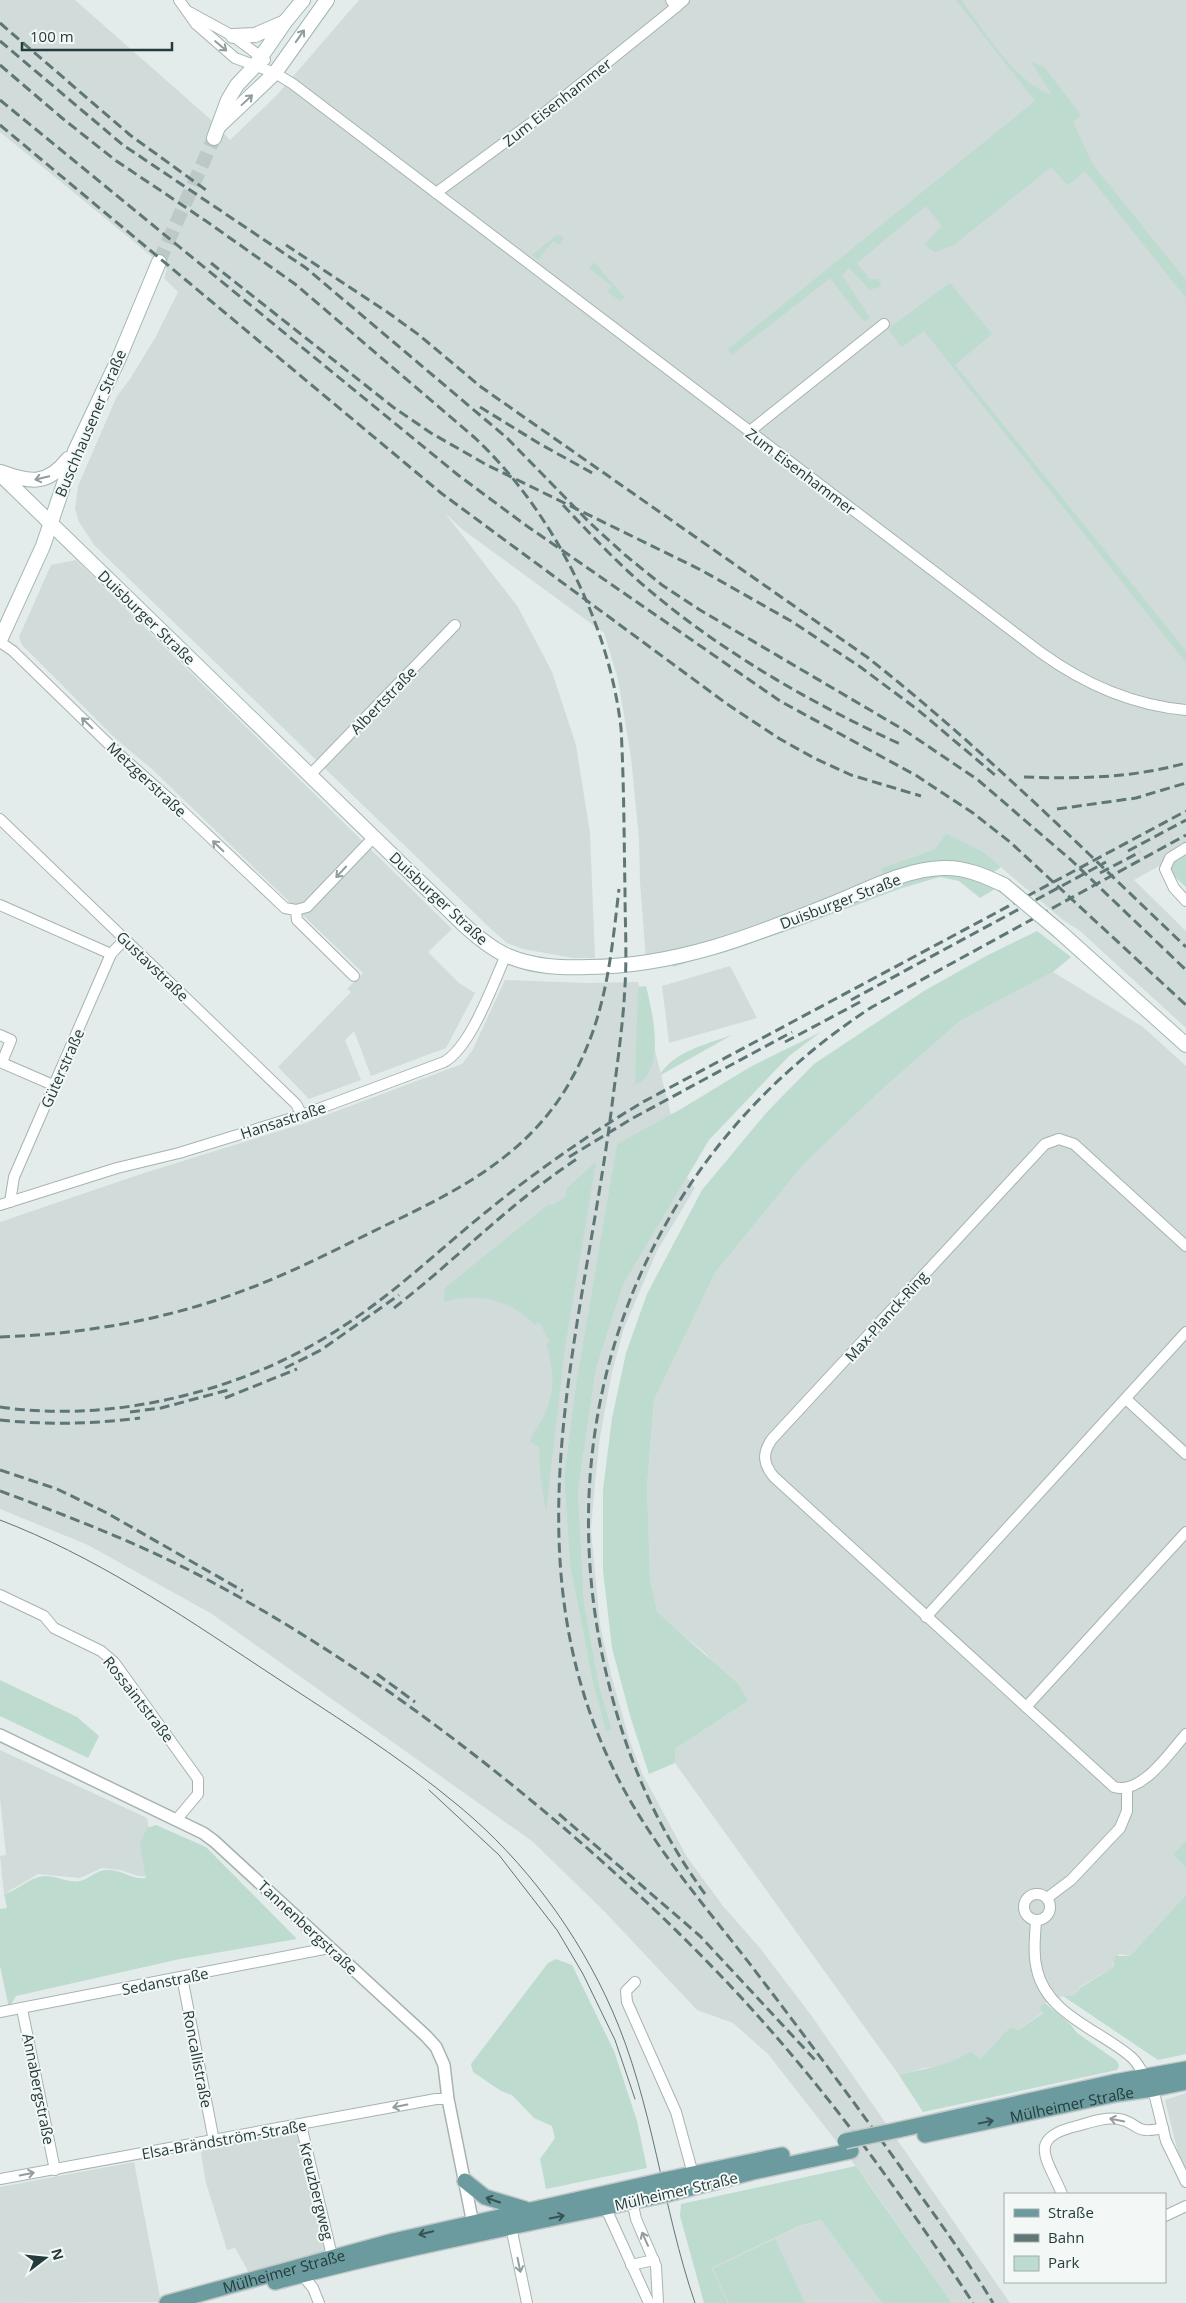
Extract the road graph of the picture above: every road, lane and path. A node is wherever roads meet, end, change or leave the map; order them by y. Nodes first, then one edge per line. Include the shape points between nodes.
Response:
1 (179, 0) edge
2 (303, 0) edge
3 (327, 0) edge
4 (677, 2) edge
5 (187, 11) junction
6 (285, 22) junction
7 (233, 36) junction
8 (258, 61) junction
9 (275, 73) junction
10 (436, 193) junction
11 (160, 262) tunnel mouth
12 (884, 324) dead end
13 (750, 431) junction
14 (75, 451) junction
15 (0, 473) edge
16 (50, 521) junction
17 (455, 625) dead end
18 (0, 641) edge
19 (1186, 710) edge
20 (310, 775) junction
21 (0, 819) edge
22 (374, 837) junction
23 (1186, 848) edge
24 (1186, 901) edge
25 (0, 906) edge
26 (296, 910) junction
27 (125, 939) junction
28 (111, 954) junction
29 (506, 955) junction
30 (354, 976) dead end
31 (0, 1035) edge
32 (1186, 1045) edge
33 (1, 1062) edge
34 (54, 1085) junction
35 (302, 1115) junction
36 (5, 1204) edge
37 (1186, 1246) edge
38 (1186, 1332) edge
39 (1126, 1398) junction
40 (1186, 1454) edge
41 (1186, 1532) edge
42 (0, 1595) edge
43 (926, 1616) junction
44 (1026, 1707) junction
45 (1186, 1734) edge
46 (0, 1735) edge
47 (1127, 1789) junction
48 (177, 1819) junction
49 (1047, 1898) junction
50 (1036, 1920) junction
51 (329, 1948) junction
52 (182, 1977) junction
53 (635, 1982) dead end
54 (22, 2008) junction
55 (0, 2012) edge
56 (1186, 2068) edge
57 (1186, 2082) edge
58 (1150, 2083) junction
59 (448, 2099) junction
60 (301, 2125) junction
61 (1162, 2128) junction
62 (214, 2141) junction
63 (848, 2146) junction
64 (55, 2170) junction
65 (693, 2174) junction
66 (0, 2179) edge
67 (465, 2181) junction
68 (1186, 2182) edge
69 (659, 2188) junction
70 (1062, 2193) edge
71 (630, 2194) junction
72 (602, 2200) junction
73 (1186, 2206) edge
74 (526, 2209) junction
75 (1166, 2216) edge
76 (474, 2227) junction
77 (511, 2227) junction
78 (332, 2256) junction
79 (654, 2260) junction
80 (631, 2265) junction
81 (303, 2276) junction
82 (658, 2281) junction
83 (638, 2282) junction
84 (167, 2303) edge
85 (202, 2303) edge
86 (319, 2303) edge
87 (527, 2303) edge
88 (649, 2303) edge
89 (658, 2303) edge

1 - 5 street
2 - 6 main road
9 -> 3 main road
4 - 10 street, Zum Eisenhammer via 542,115
5 - 7 street
5 -> 8 street via 196,24 230,54
6 - 7 main road via 255,35
6 - 8 main road
7 - 8 street
8 - 9 street, Zum Eisenhammer
8 -> 9 main road via 228,100 216,132
9 - 10 street, Zum Eisenhammer
10 - 13 street, Zum Eisenhammer
11 - 14 main road, Buschhausener Straße
12 - 13 street
13 - 19 street, Zum Eisenhammer via 1069,673 1131,700
14 -> 15 main road via 57,472 42,479 29,481
14 - 16 main road, Buschhausener Straße
15 - 16 main road, Duisburger Straße
16 - 18 main road, Buschhausener Straße via 43,546
16 - 20 main road, Duisburger Straße
17 - 20 street, Albertstraße
26 -> 18 street, Metzgerstraße via 280,905
20 - 22 main road, Duisburger Straße
21 - 27 street, Gustavstraße
22 -> 26 street via 310,904
22 - 29 main road, Duisburger Straße via 462,923
23 - 24 street via 1170,858 1165,869 1174,888
25 - 28 street
26 - 30 street via 297,920
27 - 28 street, Güterstraße
27 - 35 street, Gustavstraße via 296,1104
28 - 34 street, Güterstraße
29 - 32 main road, Duisburger Straße, bridge via 542,966 562,968 651,963 747,937 924,870 964,870 1004,885
29 - 35 street, Hansastraße via 466,1040 453,1057
31 - 33 street via 12,1040
33 - 34 street
34 - 36 street, Güterstraße
35 - 36 street, Hansastraße
37 - 43 street, Max-Planck-Ring via 1074,1144 1059,1139 1045,1144 768,1445 764,1459 774,1477
38 - 39 street
39 - 40 street
39 - 43 street
41 - 44 street
42 - 48 street, Rossaintstraße via 44,1616 54,1628 101,1651 114,1662 198,1778 198,1794
43 - 44 street, Max-Planck-Ring
44 - 47 street, Max-Planck-Ring via 1114,1787
45 - 47 street via 1147,1777
46 - 48 street, Tannenbergstraße
47 - 49 street via 1127,1811 1120,1828 1071,1880
48 - 51 street, Tannenbergstraße via 214,1841
49 - 50 street via 1049,1914
49 - 50 street via 1035,1894 1025,1902 1026,1914
50 - 58 street, Mülheimer Straße via 1036,1965 1048,1994 1061,2008 1132,2057
51 - 52 street, Sedanstraße
51 - 59 street, Tannenbergstraße via 436,2047 444,2065
52 - 54 street, Sedanstraße
52 - 62 street, Roncallistraße
53 - 65 street, Mülheimer Straße via 626,1991 627,2002 676,2112
54 - 55 street, Sedanstraße
54 - 64 street, Annabergstraße
56 - 58 main road, Mülheimer Straße
57 - 58 main road, Mülheimer Straße
58 - 61 street, Mülheimer Straße
58 - 63 main road, Mülheimer Straße via 1117,2094
59 -> 60 street, Elsa-Brändström-Straße
59 - 67 street, Tannenbergstraße
60 - 62 street, Elsa-Brändström-Straße
60 - 78 street, Kreuzbergweg
61 - 68 street, Mülheimer Straße
61 -> 70 street, Mülheimer Straße via 1142,2131 1122,2120 1108,2118 1051,2135 1046,2142 1045,2154
62 - 64 street, Elsa-Brändström-Straße
63 - 65 main road, Mülheimer Straße
63 - 69 main road, Mülheimer Straße via 753,2172
66 -> 64 street, Elsa-Brändström-Straße
65 - 69 main road, Mülheimer Straße
74 -> 67 main road via 485,2197
67 - 76 street, Tannenbergstraße
69 - 71 main road, Mülheimer Straße
71 - 72 main road, Mülheimer Straße
79 -> 71 street via 636,2219
72 - 74 main road, Mülheimer Straße
77 -> 72 main road, Mülheimer Straße
72 - 80 street
73 - 75 street
74 - 76 main road, Mülheimer Straße
74 - 77 main road
76 - 77 main road, Mülheimer Straße
76 -> 78 main road, Mülheimer Straße
76 - 81 main road, Mülheimer Straße
77 -> 87 street
78 - 84 main road, Mülheimer Straße
79 - 80 street
79 - 82 street
80 - 83 street
81 - 85 main road, Mülheimer Straße
81 - 86 street
82 - 83 street
82 - 89 street
83 - 88 street

